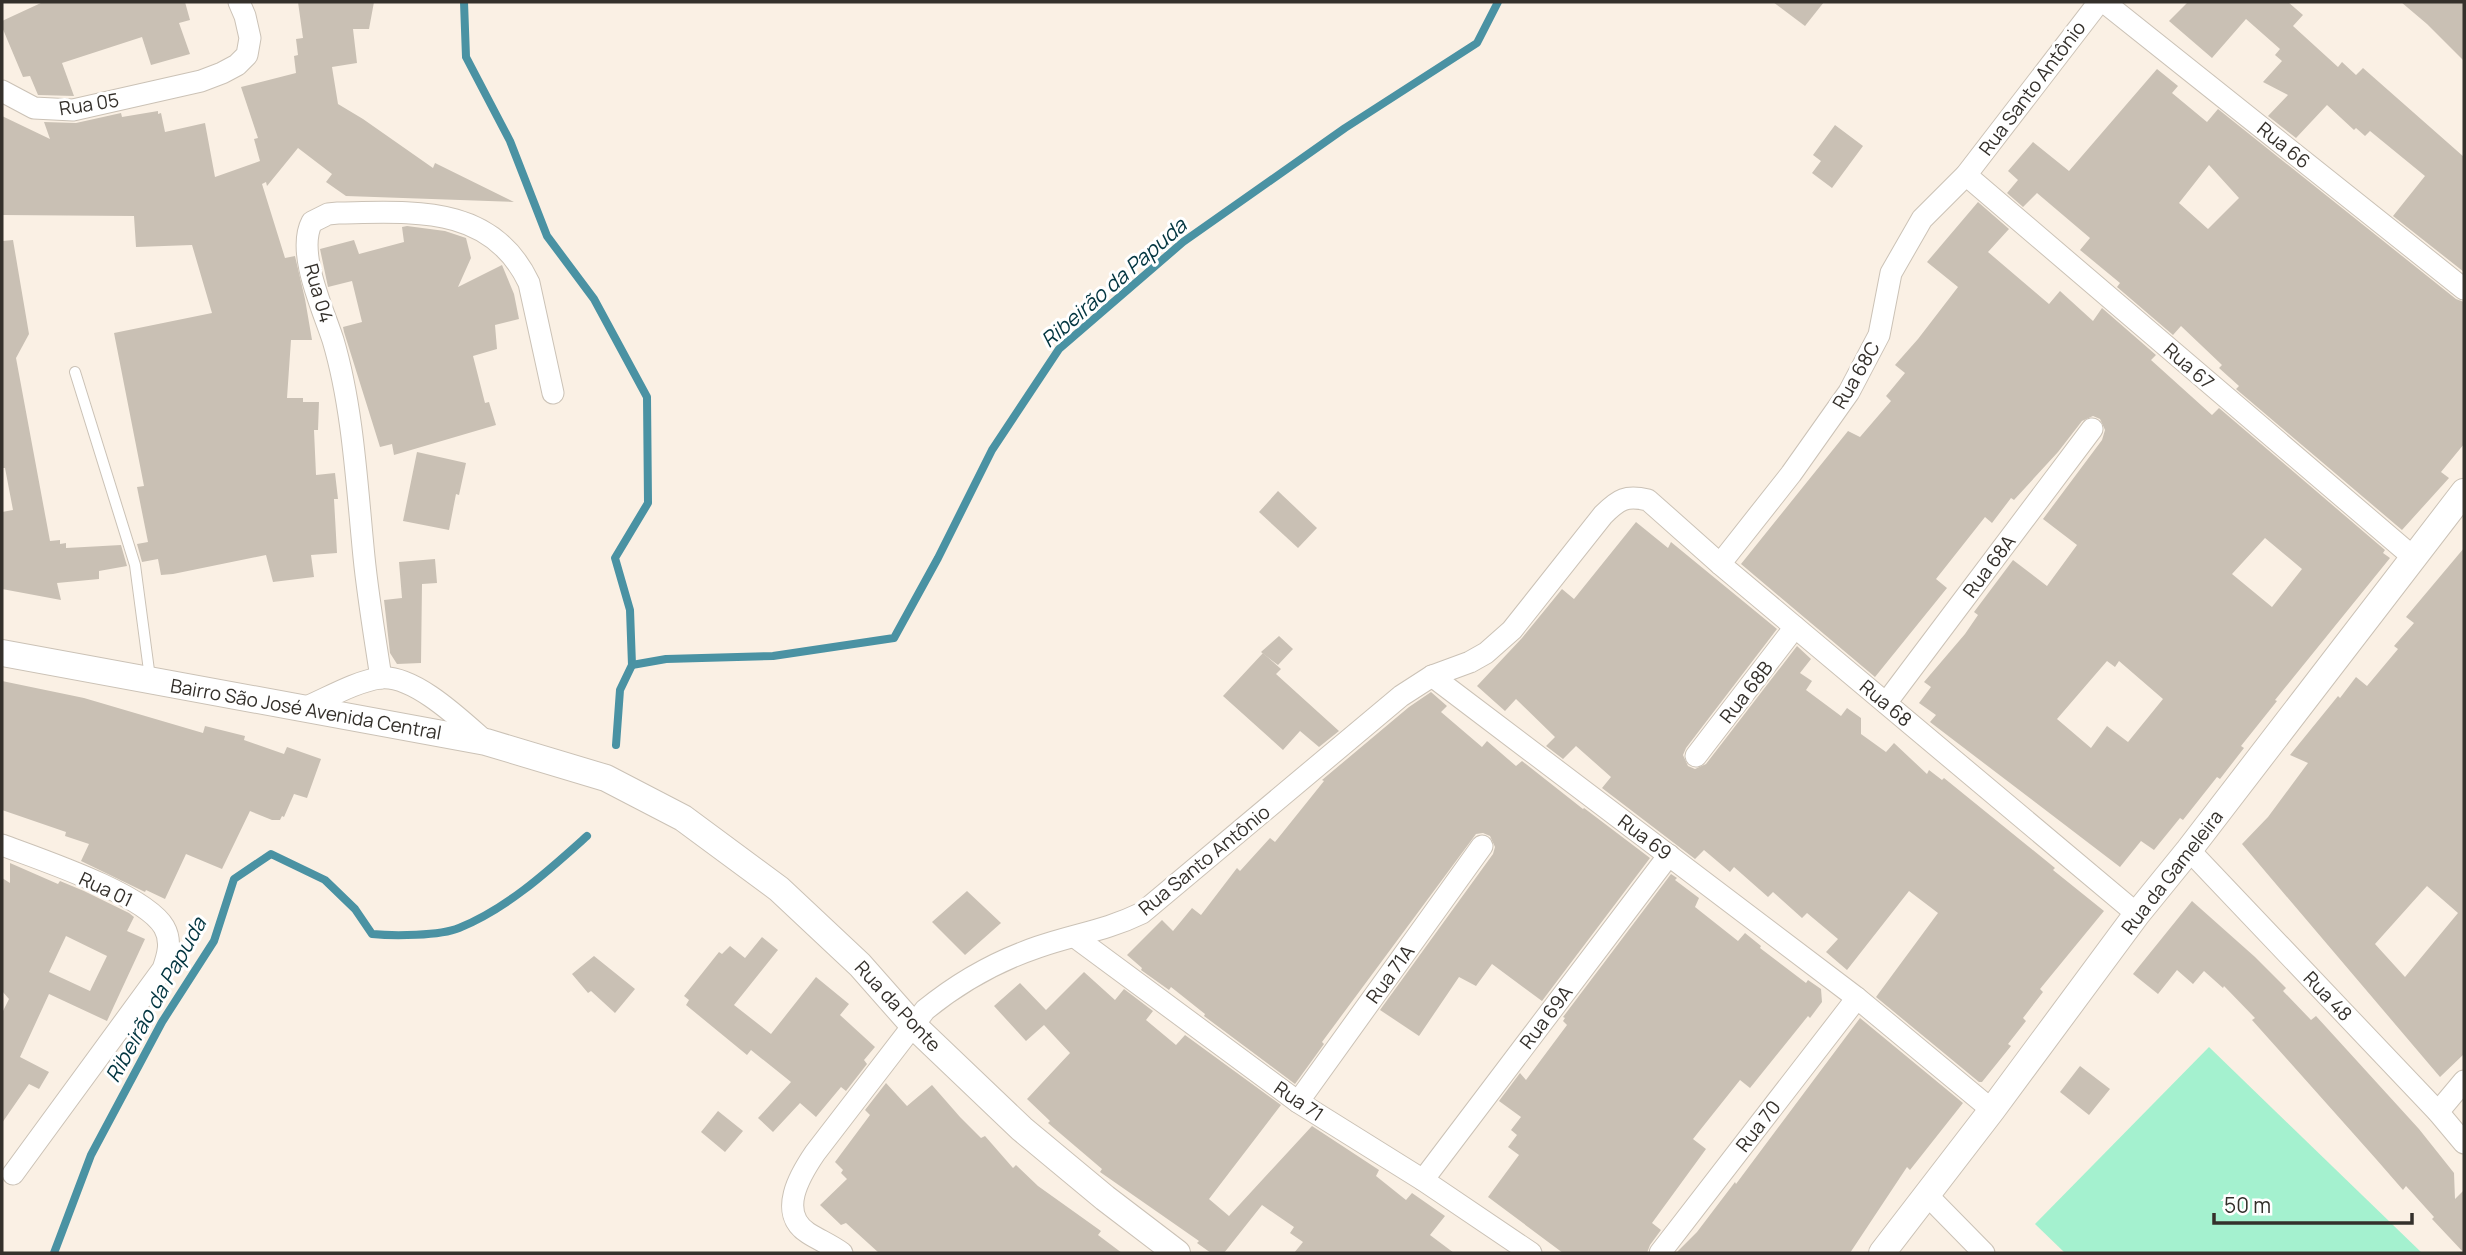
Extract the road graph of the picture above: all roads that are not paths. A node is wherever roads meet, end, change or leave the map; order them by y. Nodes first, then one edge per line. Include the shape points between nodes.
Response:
1 (239, 2) edge
2 (2099, 2) edge
3 (2104, 2) edge
4 (2, 92) edge
5 (1966, 175) junction
6 (2464, 289) edge
7 (75, 372) dead end
8 (553, 393) dead end
9 (2092, 429) dead end
10 (2464, 492) edge
11 (1634, 497) joint
12 (2413, 557) junction
13 (1720, 564) junction
14 (1795, 627) junction
15 (2, 653) edge
16 (1432, 676) junction
17 (381, 678) junction
18 (150, 680) junction
19 (1886, 703) junction
20 (304, 708) junction
21 (486, 742) junction
22 (1696, 756) dead end
23 (606, 778) joint
24 (2, 845) edge
25 (1482, 846) dead end
26 (2189, 850) junction
27 (1669, 855) junction
28 (2137, 914) junction
29 (1075, 937) junction
30 (1857, 998) junction
31 (913, 1025) junction
32 (2464, 1081) edge
33 (1298, 1102) junction
34 (1992, 1110) junction
35 (2438, 1112) junction
36 (2464, 1143) edge
37 (13, 1174) dead end
38 (1423, 1180) junction
39 (1927, 1195) junction
40 (829, 1249) edge
41 (1177, 1253) edge
42 (1531, 1253) edge
43 (1660, 1253) edge
44 (1882, 1253) edge
45 (1984, 1253) edge

1 - 4 street, Rua 05 via 250,38 247,55 237,65 201,81 98,106 54,111 34,108
2 - 5 street, Rua Santo Antônio
3 - 6 street, Rua 66
5 - 12 street, Rua 67
5 - 13 street, Rua 68C via 1922,219 1891,273 1879,335 1849,392
7 - 18 lane via 135,565
8 - 17 street, Rua 04 via 529,283 506,247 485,232 459,219 440,216 338,213 312,222 306,238 308,258 336,351 350,426
9 - 19 street, Rua 68A
10 - 12 street, Rua da Gameleira
11 - 13 street, Rua 68 via 1648,500
11 - 16 street, Rua Santo Antônio via 1617,501 1603,515 1512,630 1486,653
12 - 26 street, Rua da Gameleira
13 - 14 street, Rua 68
14 - 19 street, Rua 68
14 - 22 street, Rua 68B
15 - 18 street, Bairro São José Avenida Central
16 - 27 street, Rua 69
16 - 29 street, Rua Santo Antônio via 1369,720 1142,913
17 - 20 street
17 - 21 street via 417,688
18 - 20 street, Bairro São José Avenida Central
19 - 28 street, Rua 68
20 - 21 street, Bairro São José Avenida Central
21 - 23 street, Bairro São José Avenida Central
23 - 31 street, Rua da Ponte via 683,818 779,889 860,965
24 - 37 street, Rua 01 via 114,891 153,914 165,929 169,948 163,969
25 - 33 street, Rua 71A
26 - 28 street, Rua da Gameleira
26 - 35 street, Rua 48
27 - 30 street, Rua 69
27 - 38 street, Rua 69A
28 - 34 street, Rua da Gameleira
29 - 31 street, Rua Santo Antônio via 1030,950 974,976 942,996
29 - 33 street, Rua 71
30 - 34 street, Rua 69
30 - 43 street, Rua 70
31 - 40 street, Rua Santo Antônio via 815,1153 795,1190 794,1216
31 - 41 street, Rua da Ponte via 1022,1129
32 - 35 street
33 - 38 street, Rua 71
34 - 39 street, Rua da Gameleira
35 - 36 street, Rua 48
38 - 42 street, Rua 71
39 - 44 street, Rua da Gameleira
39 - 45 street

